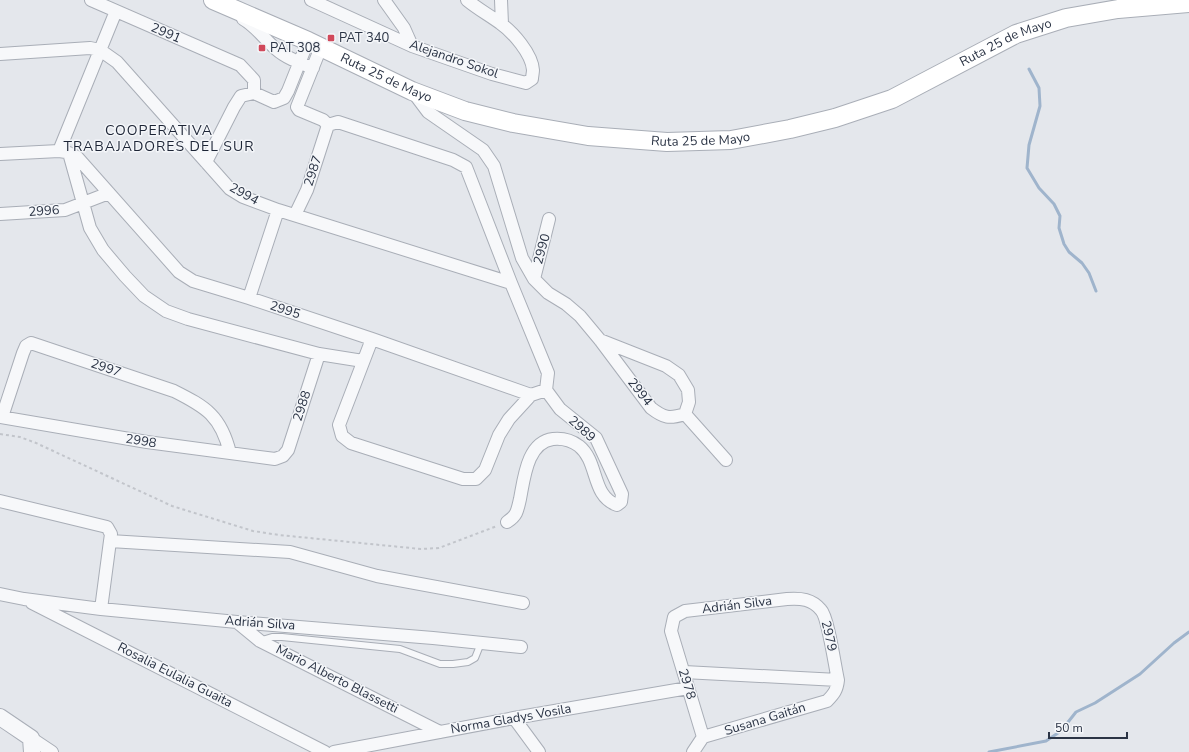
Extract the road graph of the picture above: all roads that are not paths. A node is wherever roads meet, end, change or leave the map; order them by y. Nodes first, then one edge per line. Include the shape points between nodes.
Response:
1 (91, 0) edge
2 (311, 0) edge
3 (384, 0) edge
4 (468, 0) edge
5 (501, 0) edge
6 (216, 1) edge
7 (326, 3) edge
8 (1189, 3) edge
9 (116, 12) junction
10 (502, 24) junction
11 (315, 44) junction
12 (412, 46) junction
13 (100, 50) junction
14 (0, 54) edge
15 (299, 62) junction
16 (312, 68) junction
17 (412, 91) junction
18 (254, 93) junction
19 (328, 125) junction
20 (64, 152) junction
21 (0, 154) edge
22 (206, 162) junction
23 (109, 193) junction
24 (82, 203) junction
25 (278, 210) junction
26 (0, 214) edge
27 (295, 216) junction
28 (549, 219) dead end
29 (536, 281) junction
30 (511, 283) junction
31 (249, 298) junction
32 (372, 339) junction
33 (600, 340) junction
34 (319, 354) junction
35 (363, 361) junction
36 (546, 390) junction
37 (531, 395) junction
38 (685, 414) junction
39 (1, 417) edge
40 (582, 427) junction
41 (575, 444) junction
42 (230, 453) junction
43 (283, 456) joint
44 (726, 460) dead end
45 (0, 501) edge
46 (507, 522) road end
47 (110, 542) junction
48 (0, 594) edge
49 (802, 598) joint
50 (24, 599) junction
51 (523, 603) dead end
52 (101, 609) junction
53 (237, 622) junction
54 (671, 631) joint
55 (260, 641) junction
56 (481, 643) junction
57 (521, 647) dead end
58 (684, 672) junction
59 (838, 683) junction
60 (688, 688) junction
61 (0, 717) edge
62 (514, 718) junction
63 (440, 732) junction
64 (704, 737) junction
65 (31, 745) edge
66 (364, 749) edge
67 (52, 752) edge
68 (325, 752) edge
69 (334, 752) edge
70 (539, 752) edge
71 (694, 752) edge

1 - 9 street, 2991
2 - 7 street, Alejandro Sokol
3 - 12 street via 404,28
4 - 10 street
5 - 10 street
6 - 11 main road, Ruta 25 de Mayo
6 - 15 street via 257,29 277,50
7 - 12 street, Alejandro Sokol
8 - 17 main road, Ruta 25 de Mayo via 1118,9 1066,18 1016,34 892,99 790,130 731,140 667,142 588,136 513,123 465,111
9 - 13 street
9 - 18 street, 2991 via 240,65 254,80
10 - 12 street, Alejandro Sokol via 527,52 533,70 532,79 526,83
11 - 15 street
11 - 16 street
11 - 17 main road, Ruta 25 de Mayo
13 - 14 street via 90,48
13 - 20 street
13 - 22 street, 2994 via 117,62
15 - 16 street
15 - 18 street via 284,98 274,102
16 - 19 street via 297,107
17 - 29 street via 428,112 483,150 494,166 522,258
18 - 22 street via 241,96
19 - 27 street, 2987 via 307,190
19 - 30 street via 338,122 453,160 466,167
20 - 21 street
20 - 23 street, 2995 via 77,157
20 - 24 street
22 - 25 street, 2994 via 230,189 243,197
23 - 24 street, 2996
23 - 31 street, 2995 via 179,272 193,281
24 - 26 street, 2996 via 65,210
24 - 34 street via 90,228 103,250 144,296 166,311 215,327
25 - 27 street, 2994
25 - 31 street
27 - 30 street, 2994
28 - 29 street, 2990
29 - 33 street, 2994 via 580,316
30 - 36 street via 548,373
31 - 32 street, 2995
32 - 35 street
32 - 37 street, 2995
33 - 38 street, 2994 via 651,408 661,415 672,418
33 - 38 street, 2994 via 666,366 678,375 688,390 689,402
34 - 35 street
34 - 43 street, 2988 via 288,450
35 - 37 street via 339,425 342,436 351,444 463,479 476,480 485,470 499,435 509,419
36 - 37 street
36 - 40 street, 2989 via 560,409
38 - 44 street
39 - 42 street, 2998 via 147,442
39 - 42 street, 2997 via 23,353 26,346 31,343 174,391 190,399 207,409 216,419
40 - 41 street via 584,435
40 - 41 street, 2989 via 596,438 622,494 621,502 617,505 609,502 604,496 585,452
41 - 46 street, 2989 via 563,438 550,439 539,445 528,461 516,513
42 - 43 street, 2998 via 275,459
45 - 47 street via 107,527 111,534
47 - 51 street via 290,552 377,576
47 - 52 street
48 - 50 street, Adrián Silva
49 - 54 street, Adrián Silva via 685,611 674,618
49 - 59 street, 2979 via 814,602 823,611
50 - 52 street, Adrián Silva
50 - 68 street, Rosalia Eulalia Guaita
52 - 53 street, Adrián Silva
53 - 55 street, Mario Alberto Blassetti
53 - 56 street, Adrián Silva
54 - 58 street, 2978
55 - 56 lane via 282,637 400,649 440,664 468,662 476,658
55 - 63 street, Mario Alberto Blassetti
56 - 57 street, Adrián Silva
58 - 59 street
58 - 60 street, 2978
59 - 64 street, Susana Gaitán via 827,701
60 - 62 street, Norma Gladys Vosila
60 - 64 street, 2978
61 - 65 street
62 - 63 street, Norma Gladys Vosila
62 - 70 street
63 - 66 street, Norma Gladys Vosila
64 - 71 street
65 - 67 street
66 - 69 street, Norma Gladys Vosila

